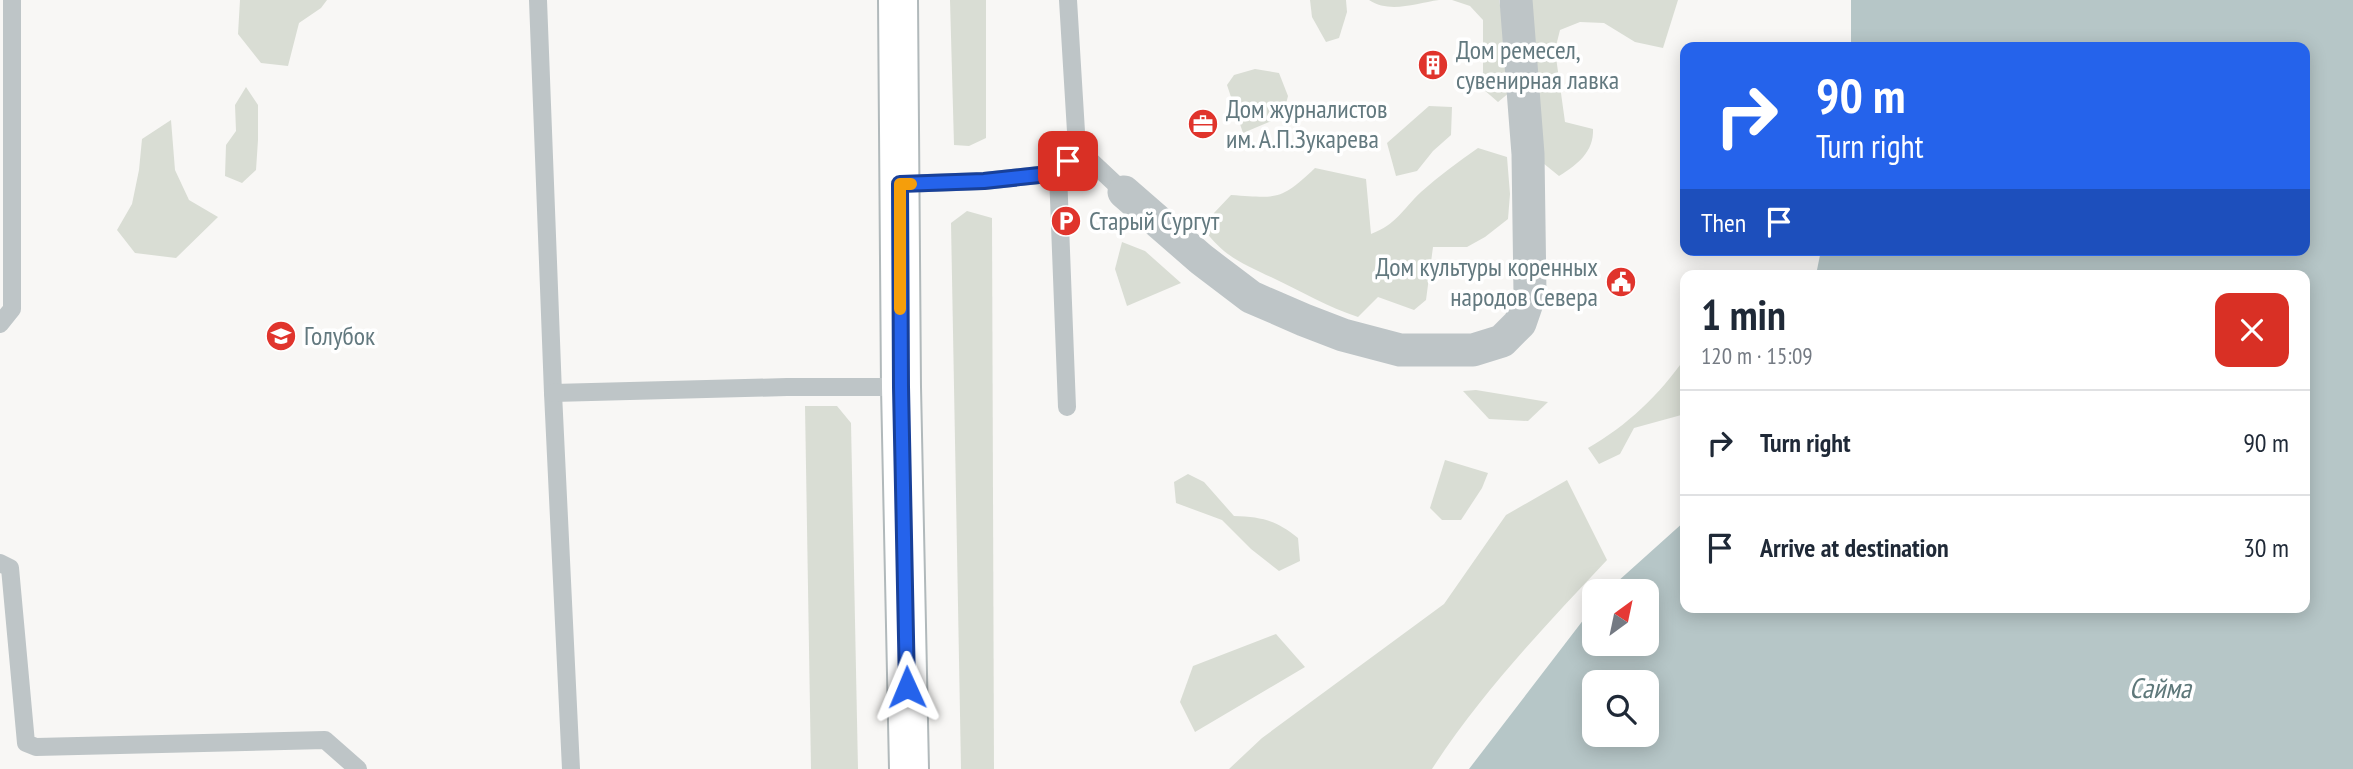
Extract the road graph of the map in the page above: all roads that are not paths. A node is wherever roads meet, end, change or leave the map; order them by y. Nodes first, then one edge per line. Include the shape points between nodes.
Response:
1 (12, 0) edge
2 (538, 0) edge
3 (898, 0) edge
4 (1068, 0) edge
5 (1516, 0) edge
6 (1077, 148) junction
7 (1058, 173) junction
8 (900, 184) junction
9 (1124, 192) joint
10 (0, 324) edge
11 (901, 387) junction
12 (553, 393) junction
13 (1067, 407) dead end
14 (0, 563) edge
15 (358, 769) edge
16 (571, 769) edge
17 (909, 769) edge

1 - 10 lane via 12,309
2 - 12 lane
3 - 8 main road
4 - 6 lane
5 - 9 street via 1528,154 1530,294 1520,323 1502,341 1473,350 1399,350 1343,335 1251,297
6 - 7 lane
6 - 9 lane
7 - 8 lane
7 - 13 lane
8 - 11 main road
11 - 12 lane
11 - 17 main road
12 - 16 lane
14 - 15 lane via 10,568 26,743 36,747 325,740

